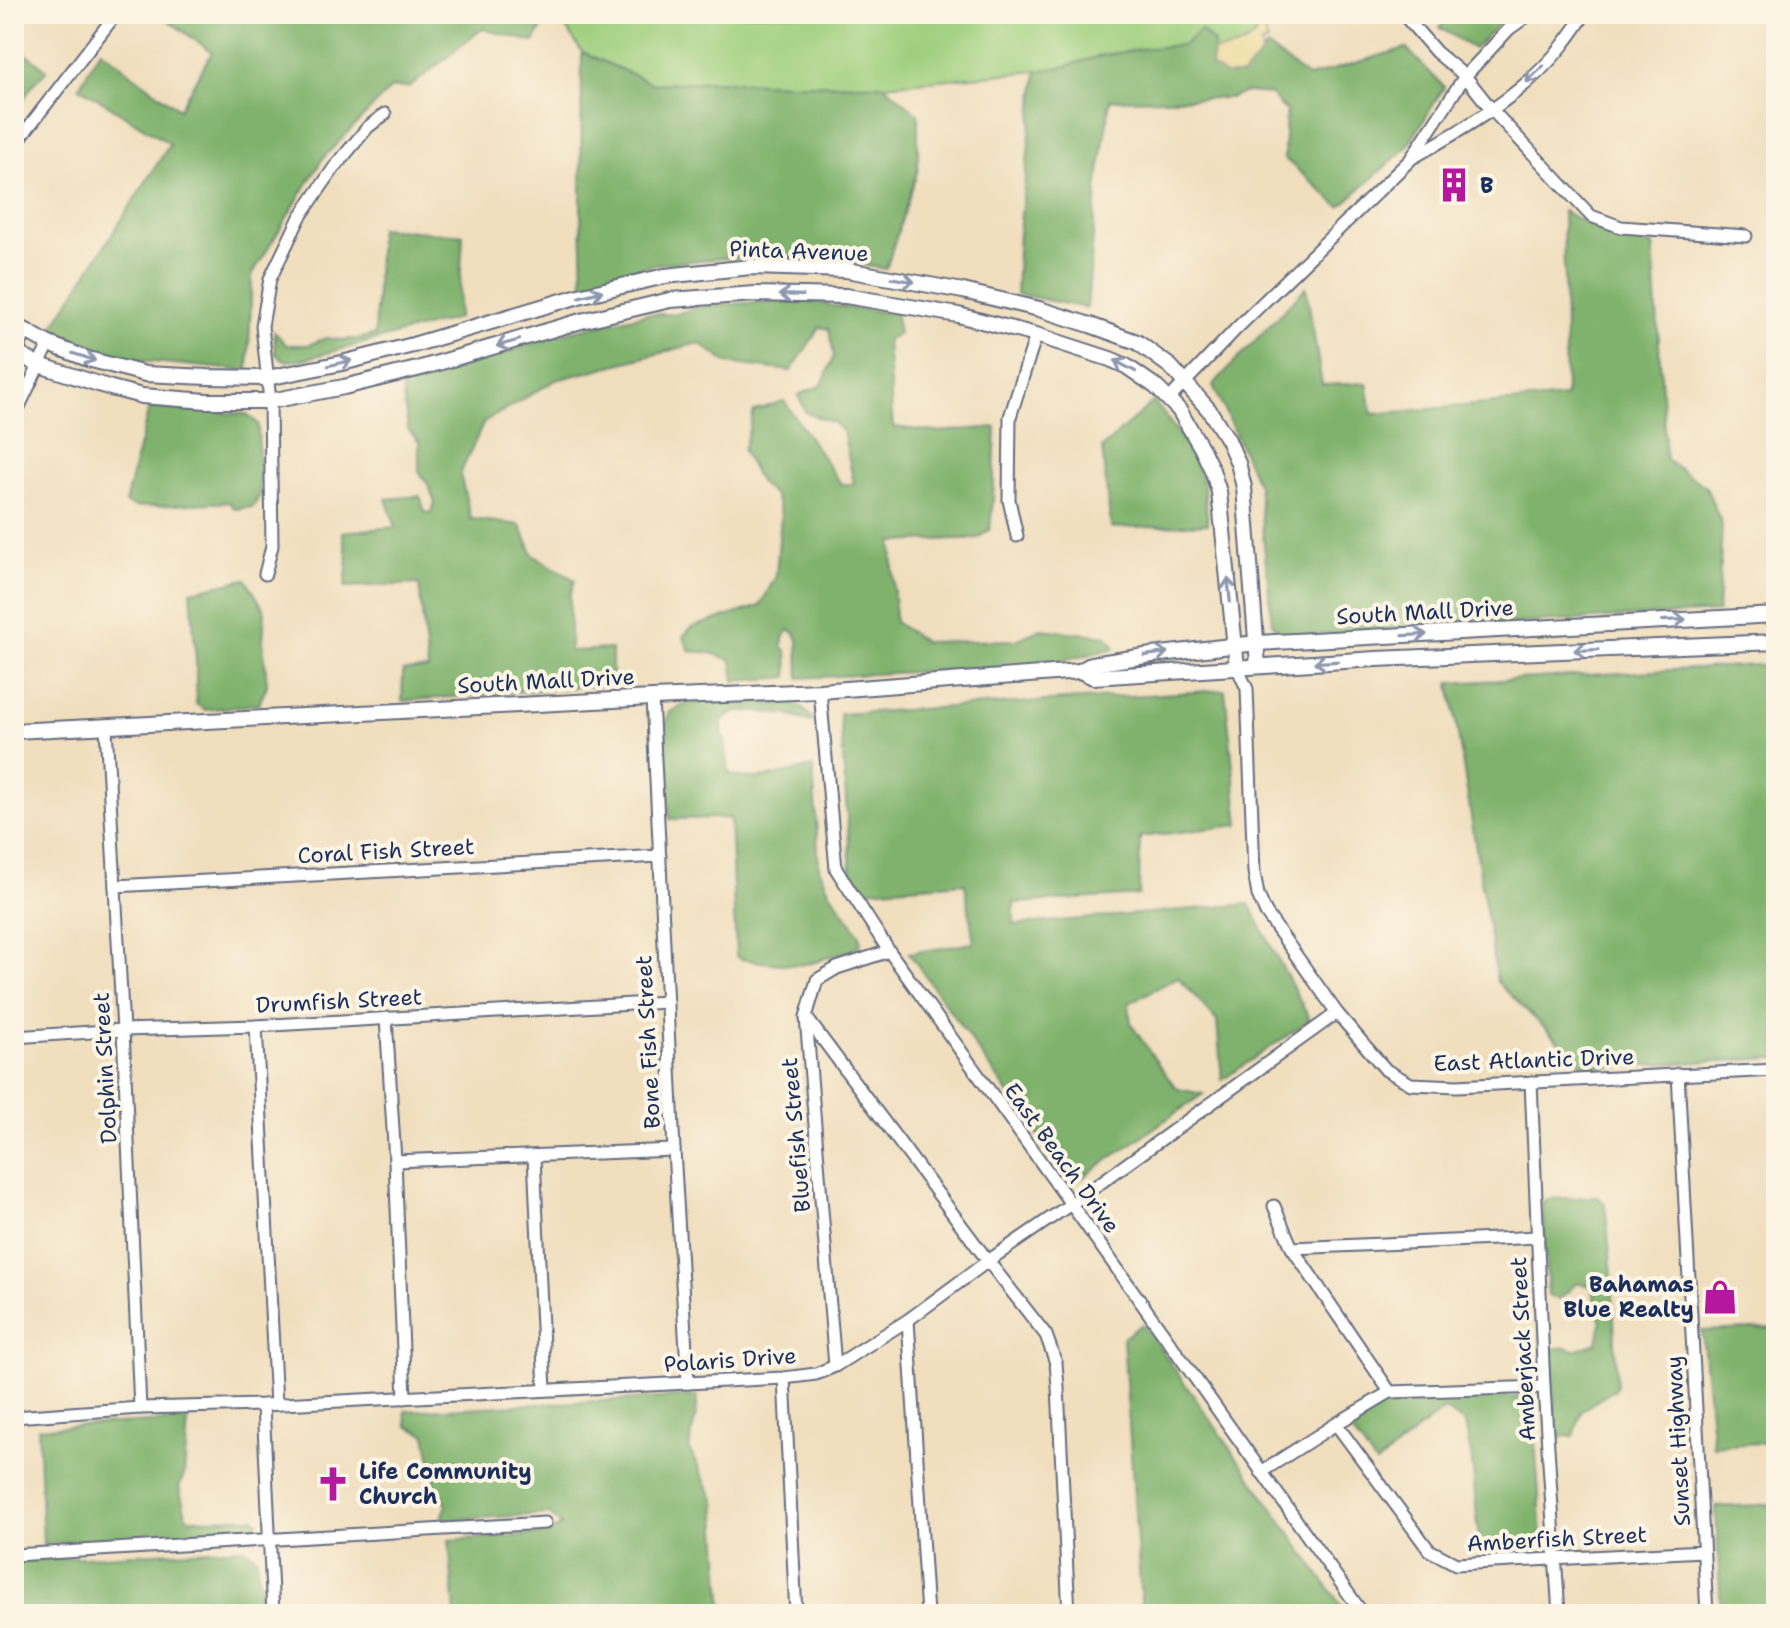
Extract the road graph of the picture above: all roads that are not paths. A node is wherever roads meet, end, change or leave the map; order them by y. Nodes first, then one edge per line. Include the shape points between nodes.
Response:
1 (116, 14) edge
2 (1403, 14) edge
3 (1530, 14) edge
4 (1584, 14) edge
5 (1465, 76) junction
6 (1492, 110) junction
7 (385, 114) dead end
8 (14, 146) edge
9 (1410, 160) junction
10 (1746, 236) dead end
11 (665, 276) junction
12 (670, 300) junction
13 (20, 328) edge
14 (1036, 335) junction
15 (49, 344) junction
16 (15, 355) edge
17 (39, 365) junction
18 (267, 378) junction
19 (1186, 382) junction
20 (1169, 399) junction
21 (270, 401) junction
22 (14, 417) edge
23 (1017, 536) dead end
24 (265, 574) dead end
25 (1776, 615) edge
26 (1375, 637) junction
27 (1776, 642) edge
28 (1257, 643) junction
29 (1235, 645) junction
30 (1376, 659) junction
31 (1258, 665) junction
32 (1237, 667) junction
33 (1080, 671) junction
34 (1247, 689) junction
35 (820, 691) junction
36 (652, 698) junction
37 (106, 727) junction
38 (14, 731) edge
39 (660, 856) junction
40 (115, 886) junction
41 (889, 951) junction
42 (667, 1002) junction
43 (1337, 1013) junction
44 (806, 1017) junction
45 (386, 1018) junction
46 (256, 1026) junction
47 (123, 1030) junction
48 (14, 1037) edge
49 (1776, 1070) edge
50 (1678, 1074) junction
51 (1531, 1082) junction
52 (674, 1150) junction
53 (534, 1157) junction
54 (395, 1161) junction
55 (1071, 1204) junction
56 (1274, 1206) dead end
57 (1538, 1237) junction
58 (1292, 1248) junction
59 (988, 1261) junction
60 (908, 1320) junction
61 (835, 1366) junction
62 (784, 1378) junction
63 (688, 1383) junction
64 (1544, 1387) junction
65 (545, 1390) junction
66 (1390, 1392) junction
67 (405, 1398) junction
68 (270, 1405) junction
69 (140, 1408) junction
70 (14, 1417) edge
71 (1336, 1424) junction
72 (1261, 1472) junction
73 (545, 1523) dead end
74 (269, 1541) junction
75 (1703, 1551) junction
76 (14, 1555) edge
77 (1556, 1559) junction
78 (273, 1614) edge
79 (796, 1614) edge
80 (927, 1614) edge
81 (1069, 1614) edge
82 (1363, 1614) edge
83 (1559, 1614) edge
84 (1707, 1614) edge

1 - 8 street
2 - 5 street
3 - 5 street
4 -> 6 street via 1554,56
5 - 6 street
5 - 9 street
6 - 9 street
6 - 10 street via 1591,216 1621,227
7 - 18 street via 334,168 300,217 270,279 262,326
9 - 19 street
11 - 12 street
18 -> 11 street, Pinta Avenue via 413,345
11 -> 19 street, Pinta Avenue via 751,267 846,270 963,291 1118,334 1137,342
14 -> 12 street, Pinta Avenue via 846,296 755,294
12 -> 21 street, Pinta Avenue via 421,368
13 - 15 street, Pinta Avenue
13 - 16 street
20 -> 14 street, Pinta Avenue via 1126,366
14 - 23 street via 1010,417 1009,500
15 - 17 street
15 -> 18 street, Pinta Avenue via 145,374
16 - 17 street, Pinta Avenue
17 - 21 street, Pinta Avenue via 142,396
17 - 22 street
18 - 21 street
19 - 20 street
19 - 28 street, Pinta Avenue via 1209,410 1238,463
29 -> 20 street, Pinta Avenue via 1219,492 1202,449
21 - 24 street via 272,546
26 -> 25 street, South Mall Drive
26 - 28 street, South Mall Drive
26 - 30 street
27 -> 30 street, South Mall Drive
28 - 29 street, South Mall Drive
28 - 31 street, Pinta Avenue
29 - 32 street, Pinta Avenue
33 -> 29 street, South Mall Drive via 1092,664
30 -> 31 street, South Mall Drive
31 - 32 street, South Mall Drive
31 - 34 street, East Atlantic Drive
32 - 33 street, South Mall Drive via 1093,677
32 - 34 street, East Atlantic Drive
33 - 35 street, South Mall Drive
34 - 43 street, East Atlantic Drive via 1258,895
35 - 36 street, South Mall Drive
35 - 41 street, East Beach Drive via 836,869
36 - 37 street, South Mall Drive
36 - 39 street, Bone Fish Street
37 - 38 street, South Mall Drive
37 - 40 street, Dolphin Street
39 - 40 street, Coral Fish Street
39 - 42 street, Bone Fish Street
40 - 47 street, Dolphin Street
41 - 44 street, Bluefish Street via 817,980
41 - 55 street, East Beach Drive
42 - 45 street, Drumfish Street
42 - 52 street, Bone Fish Street
43 - 51 street, East Atlantic Drive via 1386,1070 1411,1084
43 - 55 street, Polaris Drive
44 - 59 street
44 - 61 street, Bluefish Street
45 - 46 street, Drumfish Street
45 - 54 street
46 - 47 street, Drumfish Street
46 - 68 street
47 - 48 street, Drumfish Street
47 - 69 street, Dolphin Street
49 - 50 street, East Atlantic Drive
50 - 51 street, East Atlantic Drive
50 - 75 street, Sunset Highway
51 - 57 street, Amberjack Street
52 - 53 street
52 - 63 street, Bone Fish Street
53 - 54 street
53 - 65 street
54 - 67 street
55 - 59 street, Polaris Drive
55 - 72 street, East Beach Drive
56 - 58 street
57 - 58 street
57 - 64 street, Amberjack Street
58 - 66 street
59 - 60 street, Polaris Drive
59 - 81 street via 1046,1335 1056,1363
60 - 61 street, Polaris Drive
60 - 80 street
61 - 62 street, Polaris Drive
62 - 63 street, Polaris Drive
62 - 79 street
63 - 65 street, Polaris Drive
64 - 66 street
64 - 77 street, Amberjack Street
65 - 67 street, Polaris Drive
66 - 71 street
67 - 68 street, Polaris Drive
68 - 69 street, Polaris Drive
68 - 74 street
69 - 70 street, Polaris Drive
71 - 72 street
71 - 77 street, Amberfish Street via 1429,1550 1456,1564
72 - 82 street, East Beach Drive
73 - 74 street
74 - 76 street
74 - 78 street
75 - 77 street, Amberfish Street
75 - 84 street, Sunset Highway
77 - 83 street, Amberjack Street

